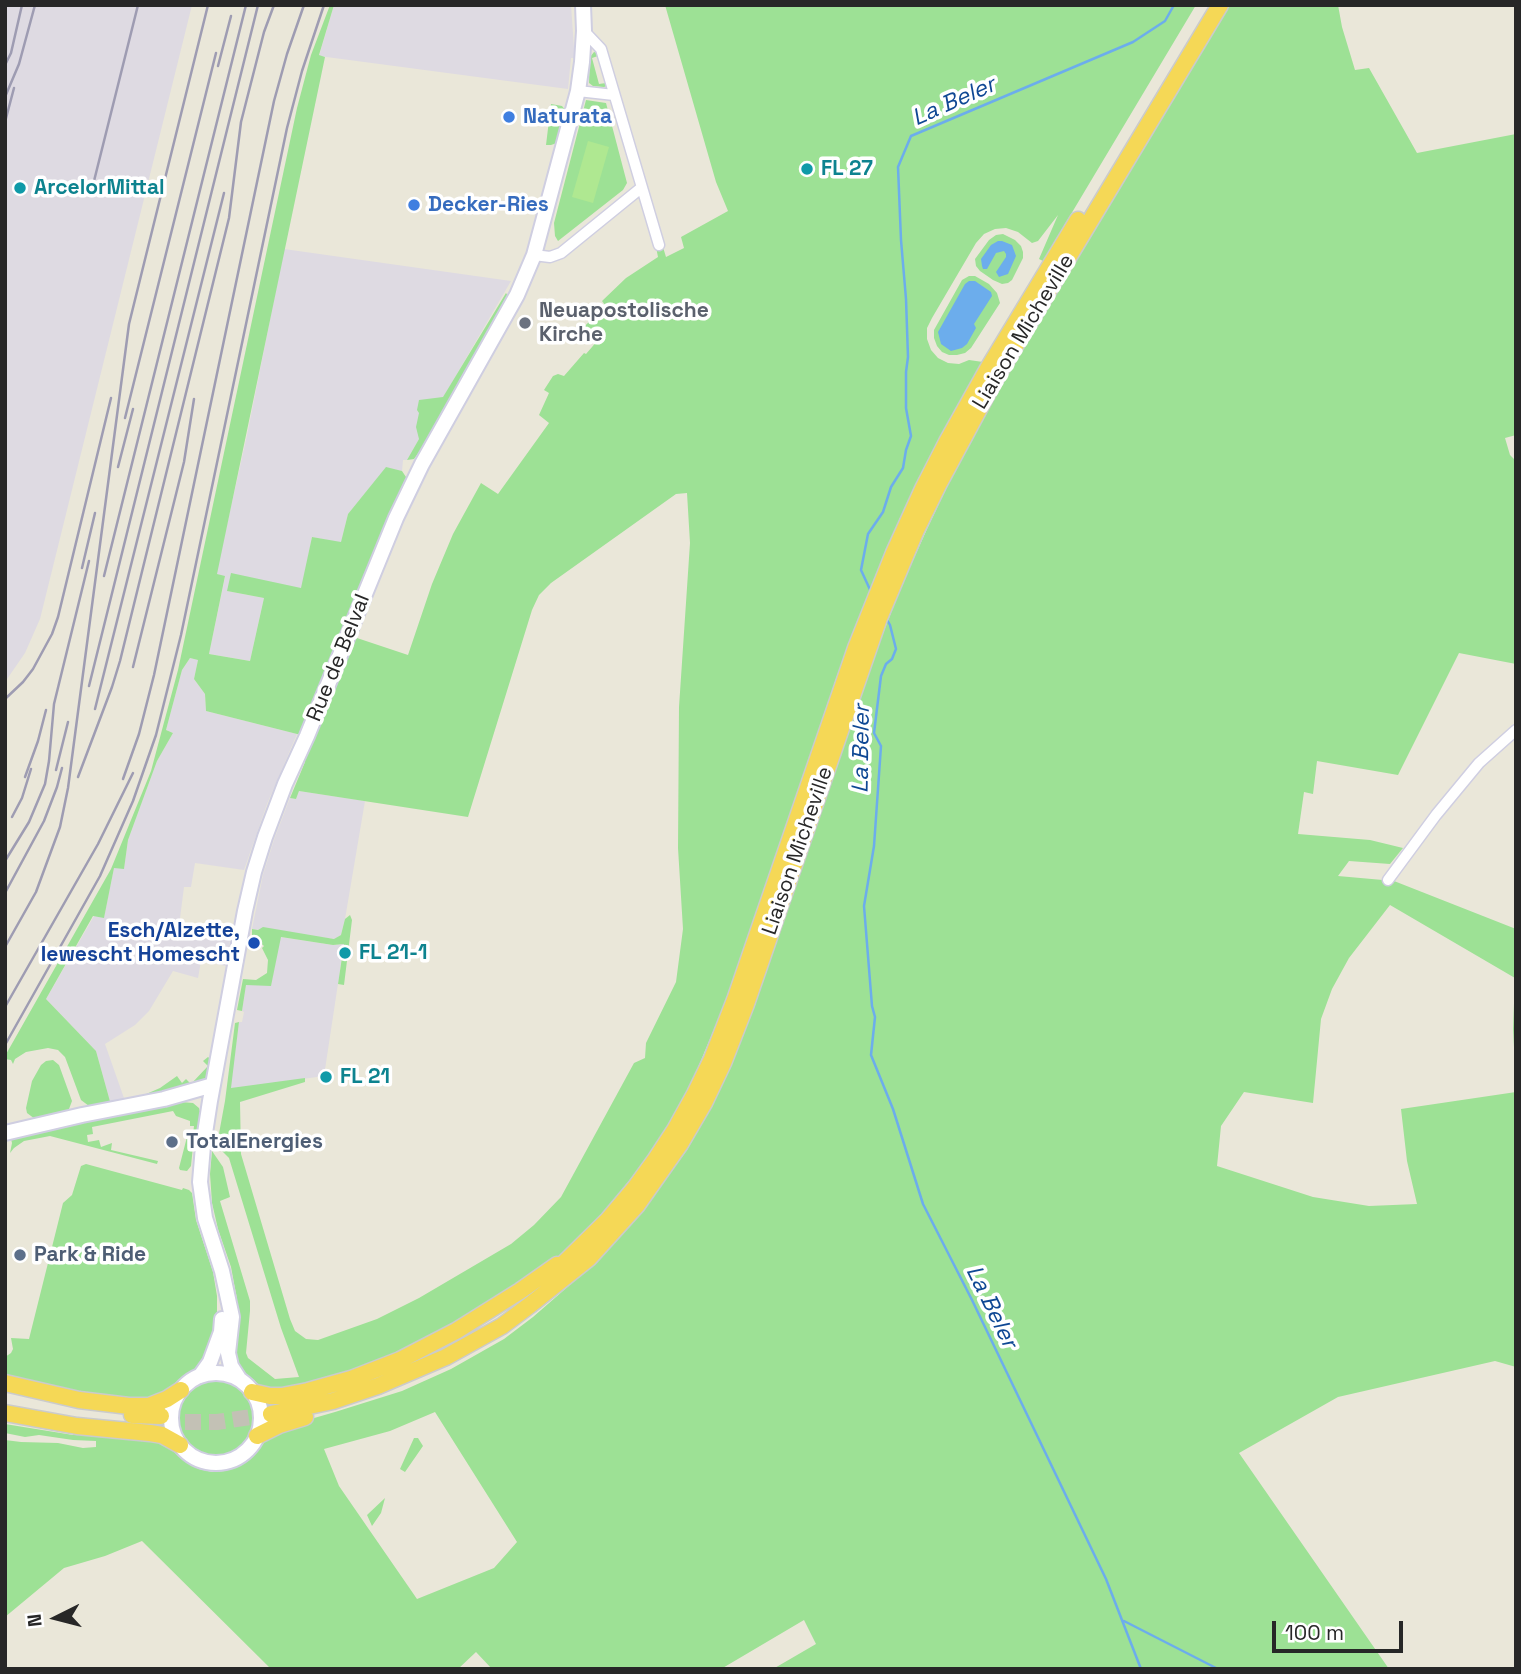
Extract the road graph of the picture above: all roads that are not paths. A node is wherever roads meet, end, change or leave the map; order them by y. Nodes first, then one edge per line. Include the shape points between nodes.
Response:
1 (583, 5) edge
2 (1207, 5) edge
3 (1220, 5) edge
4 (584, 32) junction
5 (578, 90) junction
6 (614, 94) junction
7 (641, 188) junction
8 (659, 246) dead end
9 (534, 255) junction
10 (878, 606) junction
11 (1516, 730) edge
12 (1388, 880) dead end
13 (213, 1085) junction
14 (164, 1099) junction
15 (193, 1100) junction
16 (211, 1101) junction
17 (207, 1123) junction
18 (5, 1133) edge
19 (584, 1253) junction
20 (226, 1290) junction
21 (200, 1376) junction
22 (240, 1380) junction
23 (5, 1383) edge
24 (181, 1390) junction
25 (253, 1392) junction
26 (5, 1394) edge
27 (5, 1401) edge
28 (270, 1411) tunnel mouth
29 (5, 1413) edge
30 (257, 1436) junction
31 (180, 1444) junction

1 - 4 main road, Rue de Belval
2 - 10 highway, Liaison Micheville via 989,367 923,489
3 - 10 highway, Liaison Micheville via 995,379
4 - 5 main road, Rue de Belval
4 - 6 street via 601,49
5 - 6 street
5 - 9 main road, Rue de Belval
6 - 7 street
7 - 8 street
7 - 9 street via 561,253
9 - 13 main road, Rue de Belval via 520,290 401,507 273,815 245,911
10 - 19 highway, Liaison Micheville via 723,1063 680,1144 637,1205
11 - 12 street via 1479,763
13 - 14 main road
13 - 16 main road, Rue de Belval
14 - 15 main road
14 - 18 main road
15 - 16 main road
15 - 17 main road via 203,1109
16 - 17 main road, Rue de Belval
17 - 20 main road, Rue de Belval via 202,1200
19 - 25 highway via 400,1360 308,1391 282,1396
19 - 28 highway, Liaison Micheville via 530,1305 446,1357 355,1394
19 - 30 highway via 563,1288 503,1336 469,1356 401,1388
20 - 21 main road via 220,1332
20 - 22 main road, Rue de Belval via 232,1317 228,1353
21 - 22 main road via 220,1373
21 - 24 main road
22 - 25 main road
23 - 24 highway via 129,1406 149,1406
24 - 31 main road via 172,1411
25 - 30 main road via 261,1413
26 - 27 highway via 161,1419 82,1416
29 - 31 highway via 162,1435
30 - 31 main road via 243,1454 221,1463 198,1459

